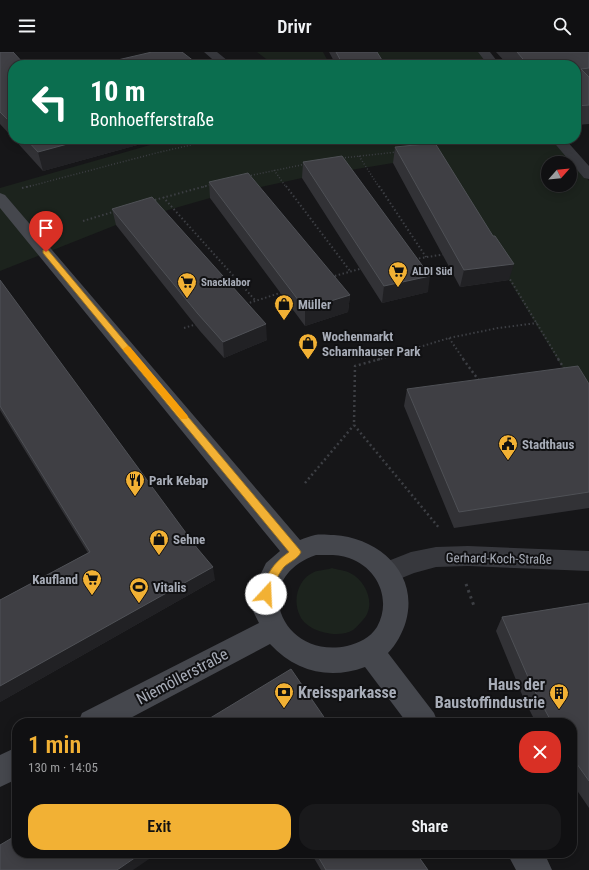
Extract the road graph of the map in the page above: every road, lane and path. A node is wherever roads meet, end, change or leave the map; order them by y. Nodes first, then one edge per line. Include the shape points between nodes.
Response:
1 (210, 52) edge
2 (484, 52) edge
3 (220, 60) edge
4 (490, 60) edge
5 (195, 144) edge
6 (428, 144) edge
7 (562, 144) edge
8 (431, 149) edge
9 (404, 151) edge
10 (359, 156) junction
11 (336, 159) edge
12 (306, 164) edge
13 (274, 170) junction
14 (589, 175) edge
15 (245, 176) edge
16 (216, 183) edge
17 (18, 189) dead end
18 (163, 197) junction
19 (0, 198) edge
20 (148, 202) edge
21 (118, 210) edge
22 (83, 222) dead end
23 (448, 254) edge
24 (426, 257) junction
25 (411, 259) edge
26 (365, 268) edge
27 (350, 271) junction
28 (507, 274) edge
29 (328, 278) edge
30 (284, 291) edge
31 (255, 300) junction
32 (242, 305) edge
33 (199, 323) edge
34 (537, 323) junction
35 (184, 328) dead end
36 (449, 338) junction
37 (570, 376) edge
38 (480, 382) edge
39 (354, 425) junction
40 (305, 483) dead end
41 (296, 552) junction
42 (455, 556) junction
43 (589, 561) edge
44 (387, 573) junction
45 (474, 606) dead end
46 (273, 629) junction
47 (370, 651) junction
48 (102, 718) edge
49 (420, 718) edge
50 (12, 765) edge
51 (0, 772) edge
52 (527, 858) edge
53 (536, 870) edge

1 - 3 street
2 - 4 street
5 - 17 path
6 - 8 path
7 - 14 street
9 - 10 path
10 - 11 path
10 - 24 path
12 - 13 path
13 - 15 path
13 - 27 path
16 - 18 path
18 - 20 path
18 - 31 path
19 - 41 main road
21 - 22 path
23 - 24 path
24 - 25 path
26 - 27 path
27 - 29 path
28 - 34 path
30 - 31 path
31 - 32 path
33 - 35 path
34 - 36 path
34 - 37 path
36 - 38 path
36 - 39 path via 355,366
39 - 40 path
39 - 42 path via 448,539
41 - 44 main road via 315,546 335,545 355,549 373,559
41 - 46 main road via 281,563 271,577 266,594 266,612
42 - 43 street, Gerhard-Koch-Straße
42 - 44 street, Gerhard-Koch-Straße via 424,559
42 - 45 path
44 - 47 main road via 394,586 397,600 396,615 382,641
46 - 47 main road via 286,645 306,656 328,661 350,660
46 - 48 main road, Niemöllerstraße
47 - 49 main road
50 - 51 main road
52 - 53 main road

